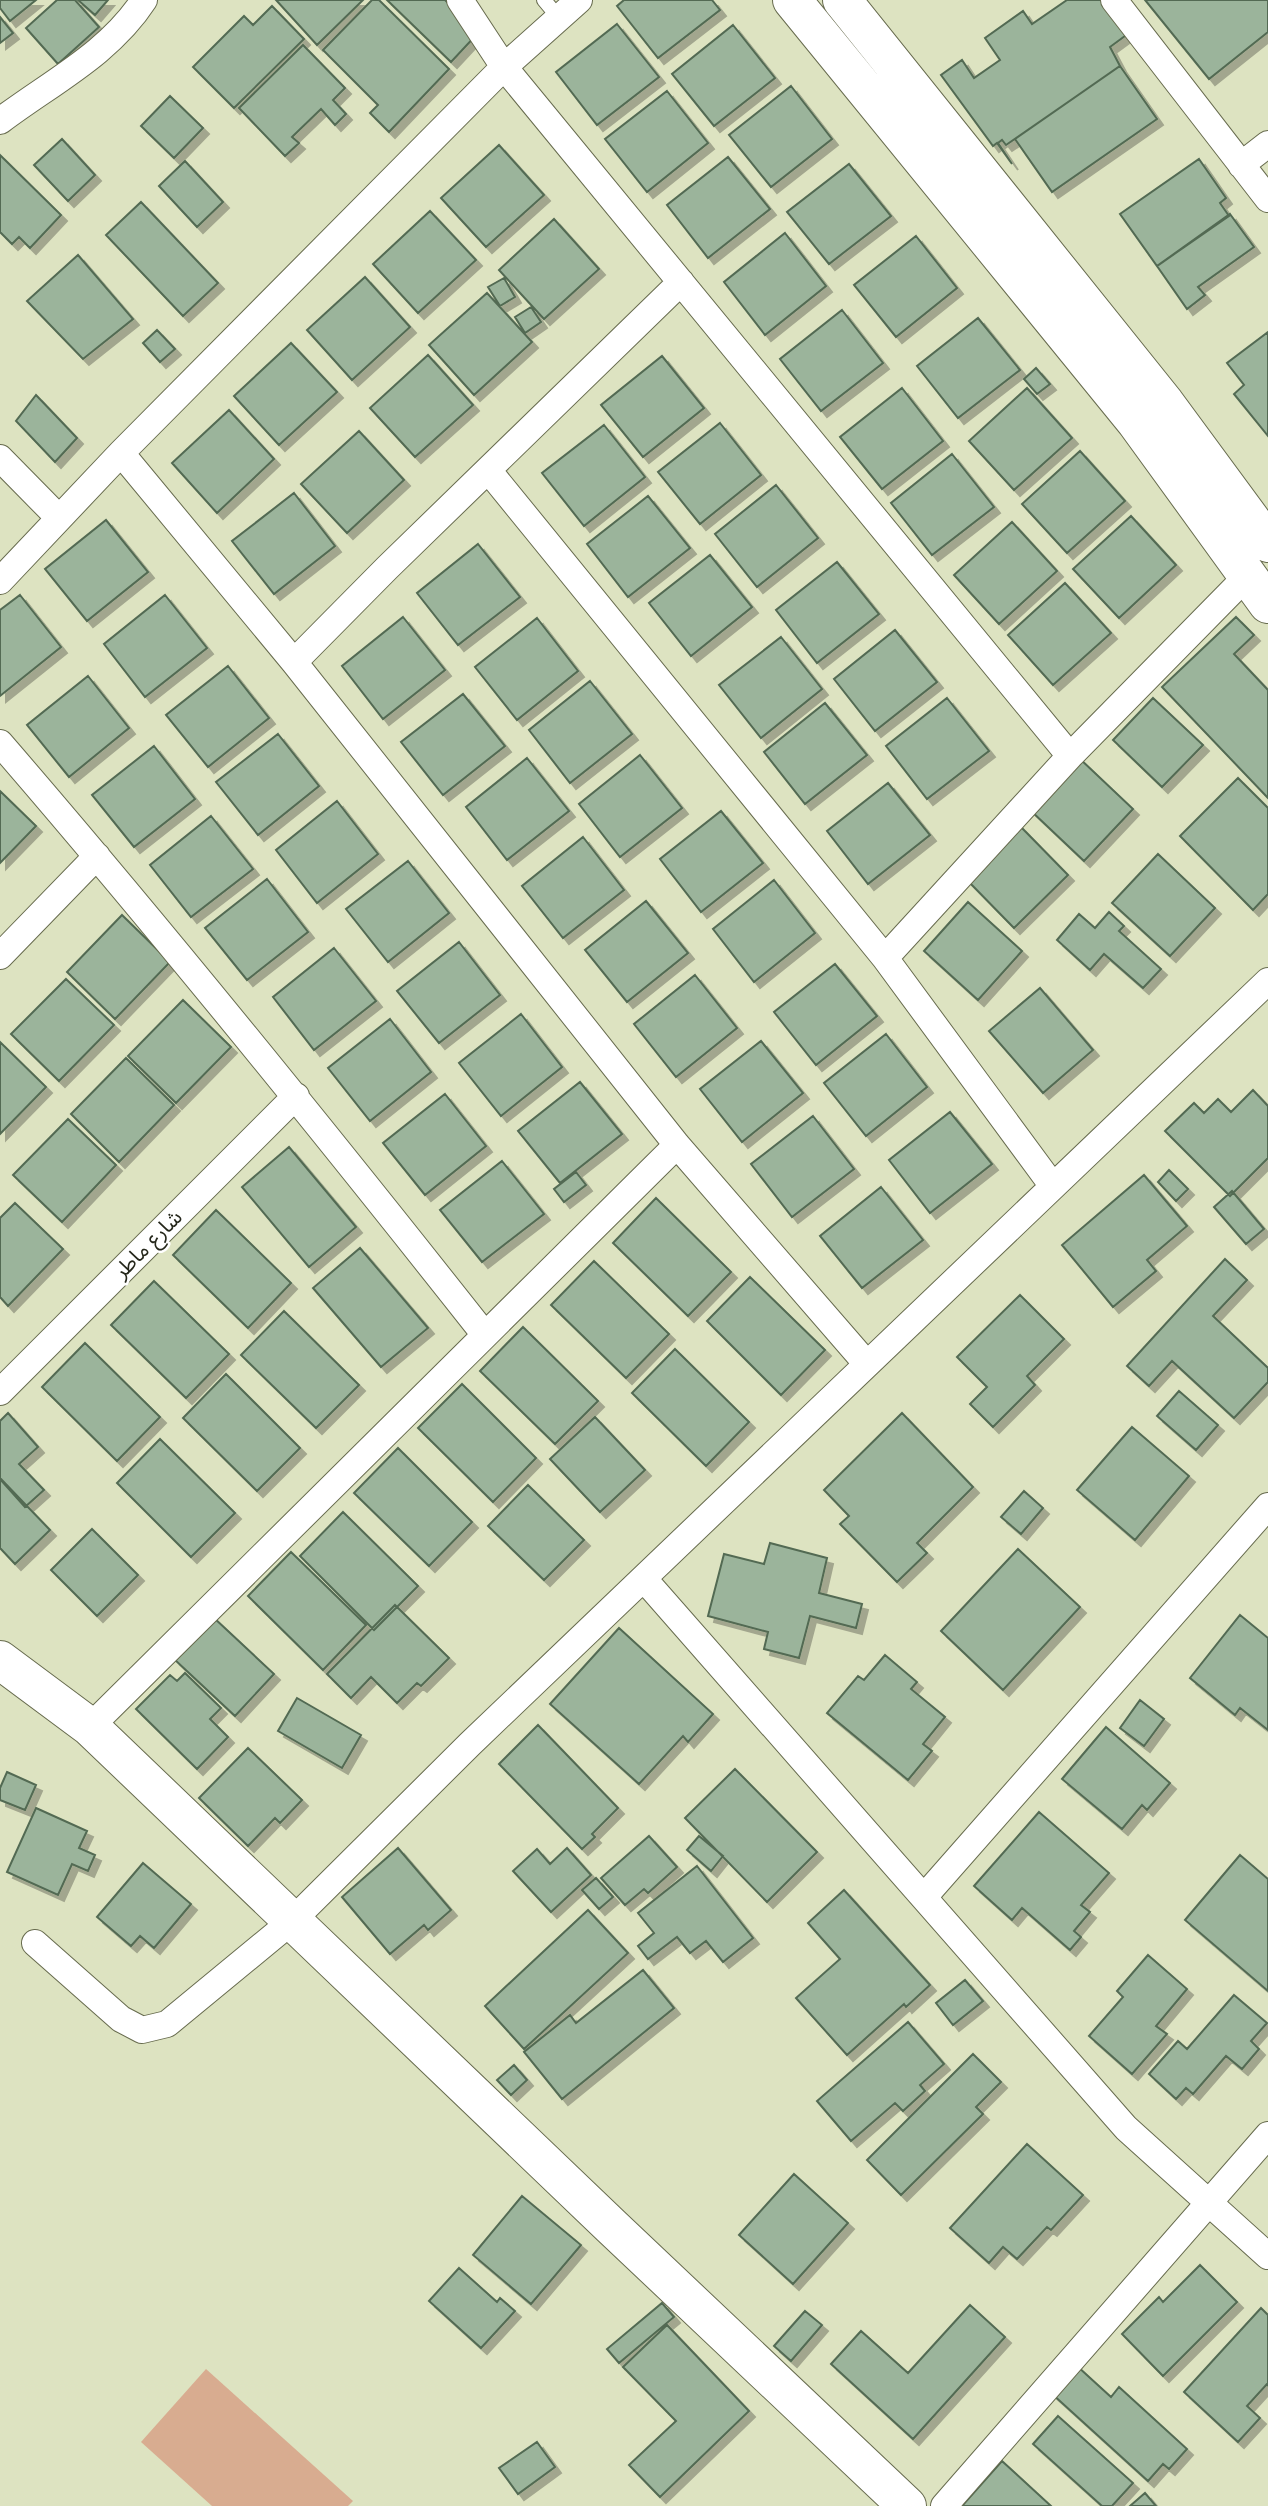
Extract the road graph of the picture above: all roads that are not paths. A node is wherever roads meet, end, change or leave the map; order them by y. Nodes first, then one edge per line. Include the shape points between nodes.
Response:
1 (144, 0) edge
2 (460, 0) edge
3 (579, 0) edge
4 (842, 0) edge
5 (1114, 0) edge
6 (810, 6) edge
7 (552, 9) edge
8 (504, 67) junction
9 (0, 121) edge
10 (1268, 144) edge
11 (1241, 164) junction
12 (1268, 199) edge
13 (681, 282) junction
14 (121, 453) junction
15 (0, 458) edge
16 (488, 470) junction
17 (59, 518) junction
18 (1268, 543) edge
19 (0, 581) edge
20 (1258, 590) edge
21 (294, 662) junction
22 (0, 743) edge
23 (1070, 756) junction
24 (97, 856) junction
25 (0, 956) edge
26 (885, 958) junction
27 (1268, 981) edge
28 (296, 1096) junction
29 (677, 1145) junction
30 (1052, 1185) junction
31 (485, 1335) junction
32 (866, 1363) junction
33 (0, 1392) edge
34 (1268, 1506) edge
35 (644, 1578) junction
36 (0, 1660) edge
37 (90, 1727) junction
38 (924, 1897) junction
39 (292, 1921) junction
40 (35, 1943) dead end
41 (1268, 2136) edge
42 (1209, 2204) junction
43 (1268, 2256) edge
44 (907, 2506) edge
45 (944, 2506) edge

1 - 9 street via 131,20 96,54
2 - 8 street
3 - 7 street
4 - 18 main road via 1165,403
5 - 11 street
6 - 20 main road via 1136,422
7 - 8 street
8 - 13 street
8 - 14 street
10 - 11 street
11 - 12 street
13 - 16 street
13 - 23 street
14 - 17 street
14 - 21 street
15 - 17 street
16 - 21 street
16 - 26 street
17 - 19 street
20 - 23 street
21 - 29 street
22 - 24 street
23 - 26 street
24 - 25 street
24 - 28 street
26 - 30 street
27 - 30 street
28 - 31 street
28 - 33 street, شارع ماطر
29 - 31 street
29 - 32 street
30 - 32 street
31 - 37 street
32 - 35 street
34 - 38 street
35 - 38 street
35 - 39 street
36 - 37 main road
37 - 39 main road
38 - 42 street via 1126,2128
39 - 40 street via 167,2024 142,2030 121,2019
39 - 44 main road
41 - 42 street
42 - 43 street
42 - 45 street

